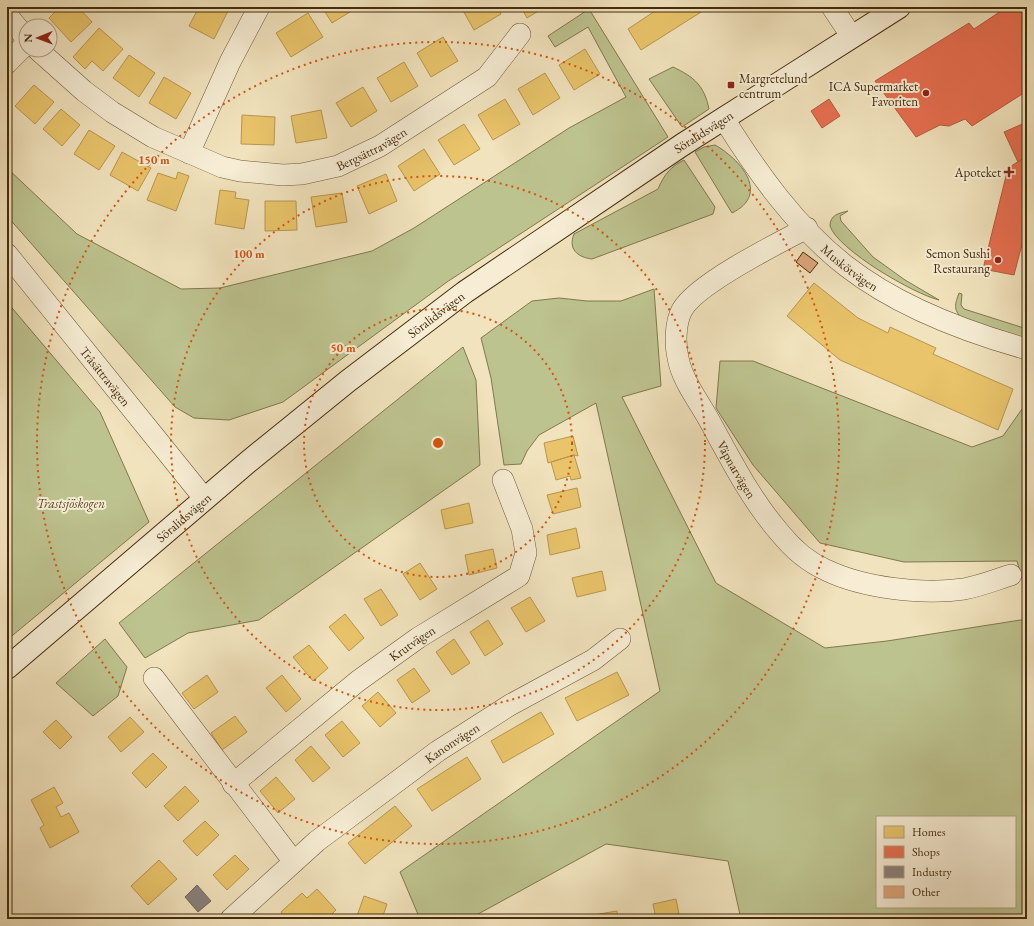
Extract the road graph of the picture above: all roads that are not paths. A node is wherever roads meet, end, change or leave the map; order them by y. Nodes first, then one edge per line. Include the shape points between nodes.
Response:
1 (260, 7) edge
2 (832, 7) edge
3 (899, 7) edge
4 (7, 15) edge
5 (18, 28) edge
6 (520, 34) dead end
7 (852, 37) junction
8 (18, 52) edge
9 (47, 58) edge
10 (7, 63) edge
11 (724, 119) junction
12 (189, 153) junction
13 (807, 228) junction
14 (7, 254) edge
15 (1027, 349) edge
16 (503, 480) dead end
17 (204, 498) junction
18 (1011, 575) dead end
19 (620, 639) dead end
20 (7, 668) edge
21 (154, 678) dead end
22 (233, 784) junction
23 (294, 862) junction
24 (236, 918) edge

1 - 12 street via 230,62
2 - 7 street
3 - 7 street, Söralidsvägen
4 - 5 street
6 - 12 street, Bergsättravägen via 487,77 380,146 338,166 302,174 261,174 222,167
7 - 11 street, Söralidsvägen
8 - 10 street
9 - 12 street, Bergsättravägen via 112,112 153,137
11 - 13 street, Muskötvägen via 767,183
11 - 17 street, Söralidsvägen via 465,292 348,380
13 - 15 street, Muskötvägen via 845,265 919,310 982,335
13 - 18 street, Väpnarvägen via 775,244 690,298 681,311 677,325 676,349 684,377 738,472 766,515 796,551 824,569 843,577 882,587 918,590 961,589
14 - 17 street, Tråsättravägen
16 - 22 street, Krutvägen via 522,529 526,553 519,576 418,638 358,681
17 - 20 street, Söralidsvägen
19 - 23 street, Kanonvägen via 593,660 510,705 438,751 317,841
21 - 22 street
22 - 23 street
23 - 24 street, Kanonvägen

